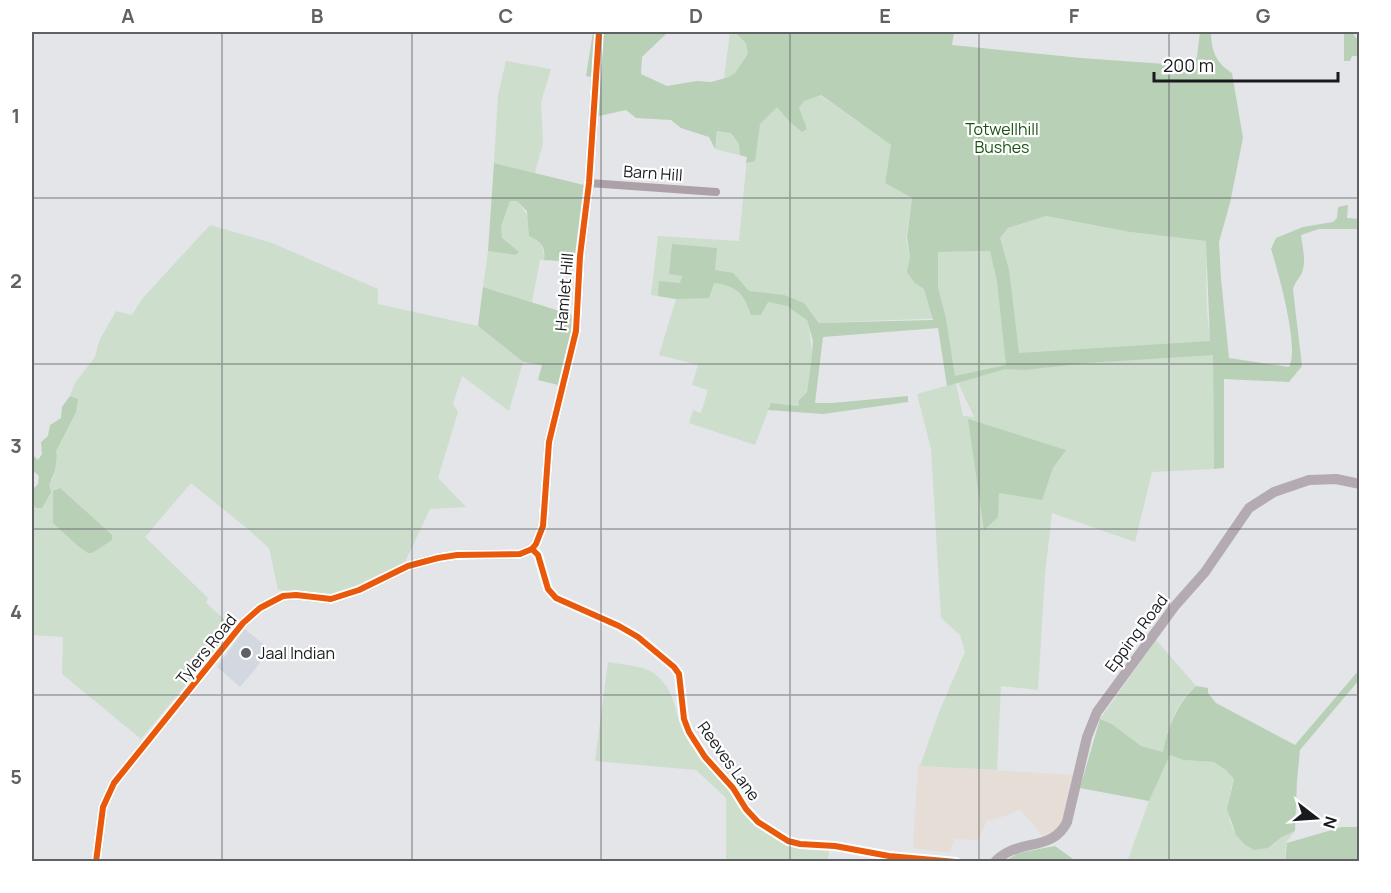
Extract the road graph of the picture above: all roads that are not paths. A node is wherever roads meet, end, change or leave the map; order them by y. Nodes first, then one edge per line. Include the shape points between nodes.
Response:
1 (599, 32) edge
2 (589, 183) junction
3 (716, 192) dead end
4 (1359, 484) edge
5 (532, 549) junction
6 (96, 861) edge
7 (957, 861) edge
8 (995, 861) edge

1 - 2 street, Hamlet Hill
2 - 3 street, Barn Hill
2 - 5 street, Hamlet Hill via 576,331 549,442 543,526
4 - 8 street, Epping Road via 1336,479 1309,480 1275,492 1249,508 1097,712 1064,829 1053,840 1014,848
5 - 6 street, Tylers Road via 510,555 438,558 408,566 340,597 283,596 260,608 243,623 114,783 103,807
5 - 7 street, Reeves Lane via 538,555 548,589 556,598 638,637 674,667 679,674 689,732 758,822 800,844

